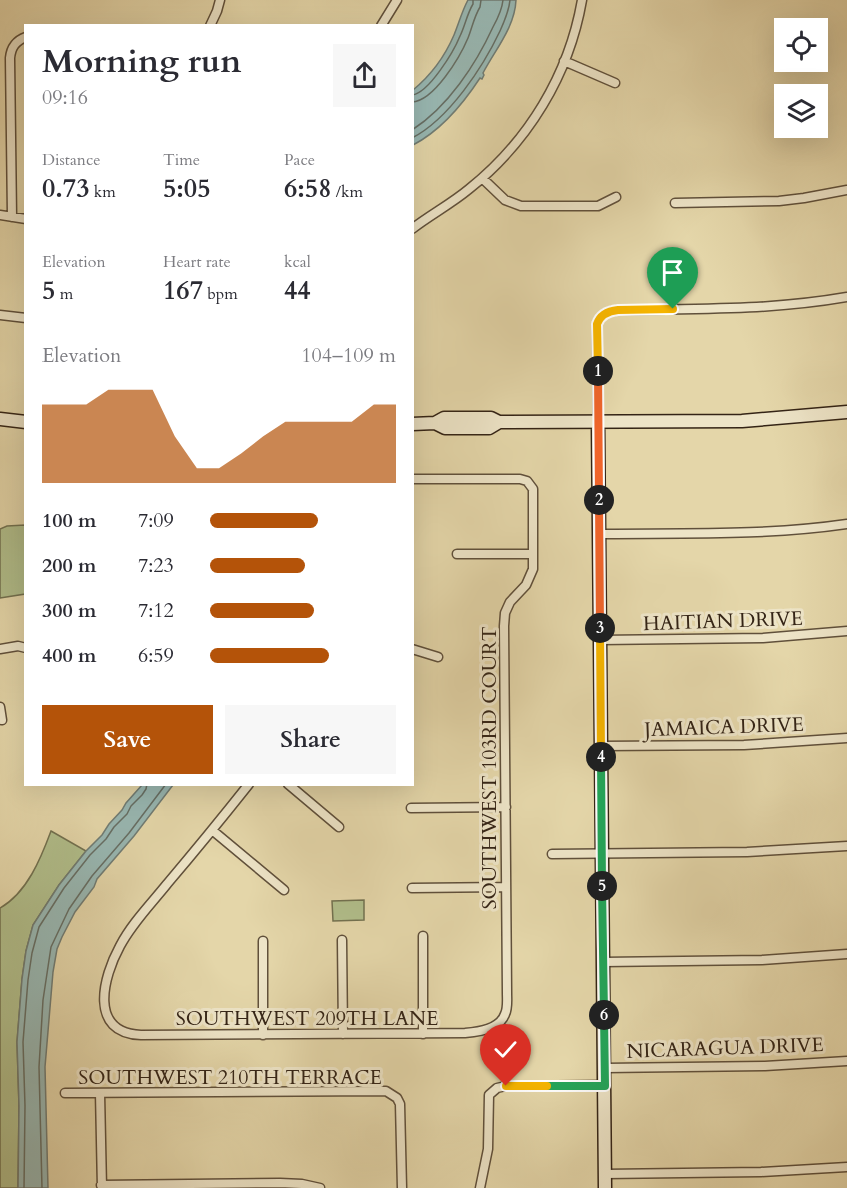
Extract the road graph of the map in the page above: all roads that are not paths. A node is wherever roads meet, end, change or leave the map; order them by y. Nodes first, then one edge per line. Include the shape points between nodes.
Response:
1 (220, 0) edge
2 (397, 0) edge
3 (582, 0) edge
4 (211, 24) edge
5 (382, 24) edge
6 (22, 39) edge
7 (564, 61) junction
8 (615, 83) dead end
9 (482, 178) junction
10 (847, 190) edge
11 (616, 197) dead end
12 (675, 203) dead end
13 (0, 215) edge
14 (12, 217) junction
15 (24, 219) edge
16 (414, 228) edge
17 (847, 297) edge
18 (0, 315) edge
19 (24, 318) edge
20 (844, 411) edge
21 (0, 419) edge
22 (24, 422) edge
23 (598, 422) junction
24 (414, 424) edge
25 (414, 479) edge
26 (847, 524) edge
27 (599, 534) junction
28 (458, 554) dead end
29 (533, 554) junction
30 (847, 631) edge
31 (600, 640) junction
32 (24, 648) edge
33 (0, 649) edge
34 (414, 650) edge
35 (438, 657) dead end
36 (0, 707) edge
37 (2, 720) dead end
38 (847, 738) edge
39 (601, 746) junction
40 (247, 786) edge
41 (290, 786) edge
42 (506, 807) junction
43 (411, 808) dead end
44 (339, 827) dead end
45 (212, 830) junction
46 (847, 846) edge
47 (552, 854) dead end
48 (602, 854) junction
49 (506, 887) junction
50 (412, 888) dead end
51 (284, 890) dead end
52 (423, 936) dead end
53 (342, 940) dead end
54 (263, 941) dead end
55 (847, 954) edge
56 (603, 962) junction
57 (498, 1024) joint
58 (343, 1034) junction
59 (423, 1034) junction
60 (263, 1035) junction
61 (847, 1061) edge
62 (605, 1068) junction
63 (605, 1086) junction
64 (65, 1093) dead end
65 (100, 1093) junction
66 (847, 1167) edge
67 (605, 1174) junction
68 (101, 1186) edge
69 (320, 1188) edge
70 (402, 1188) edge
71 (480, 1188) edge
72 (605, 1188) edge

1 - 4 street
2 - 5 street
3 - 7 street
6 - 14 street via 12,48 10,58
7 - 8 street
7 - 9 street via 531,124
9 - 11 street via 505,200 521,206 598,206
9 - 16 street
10 - 12 street via 795,200
13 - 14 street
14 - 15 street
17 - 23 street via 760,307 608,312 597,328
18 - 19 street
20 - 23 street via 742,421
21 - 22 street
23 - 24 street via 499,422 489,428
23 - 27 street
25 - 29 street, SOUTHWEST 103RD COURT via 516,479 529,483 533,493
26 - 27 street via 754,532
27 - 31 street
28 - 29 street
29 - 42 street, SOUTHWEST 103RD COURT via 532,574 512,599 504,620
30 - 31 street, HAITIAN DRIVE via 763,638
31 - 39 street
32 - 33 street
34 - 35 street
36 - 37 street
38 - 39 street, JAMAICA DRIVE via 744,745
39 - 48 street
40 - 45 street
41 - 44 street
42 - 43 street
42 - 49 street, SOUTHWEST 103RD COURT
45 - 51 street
45 - 60 street, SOUTHWEST 209TH LANE via 132,927 117,952 107,977 107,1015 125,1033
46 - 48 street
47 - 48 street
48 - 56 street
49 - 50 street
49 - 57 street, SOUTHWEST 103RD COURT via 507,1001 506,1014
52 - 59 street
53 - 58 street
54 - 60 street
55 - 56 street via 762,960
56 - 62 street
57 - 59 street, SOUTHWEST 209TH LANE via 471,1033
58 - 59 street, SOUTHWEST 209TH LANE
58 - 60 street, SOUTHWEST 209TH LANE
61 - 62 street, NICARAGUA DRIVE
62 - 63 street
63 - 67 street
63 - 71 street via 512,1086 491,1092 488,1149
64 - 65 street, SOUTHWEST 210TH TERRACE
65 - 68 street
65 - 70 street, SOUTHWEST 210TH TERRACE via 389,1092 401,1108
66 - 67 street
67 - 72 street
68 - 69 street via 280,1183

